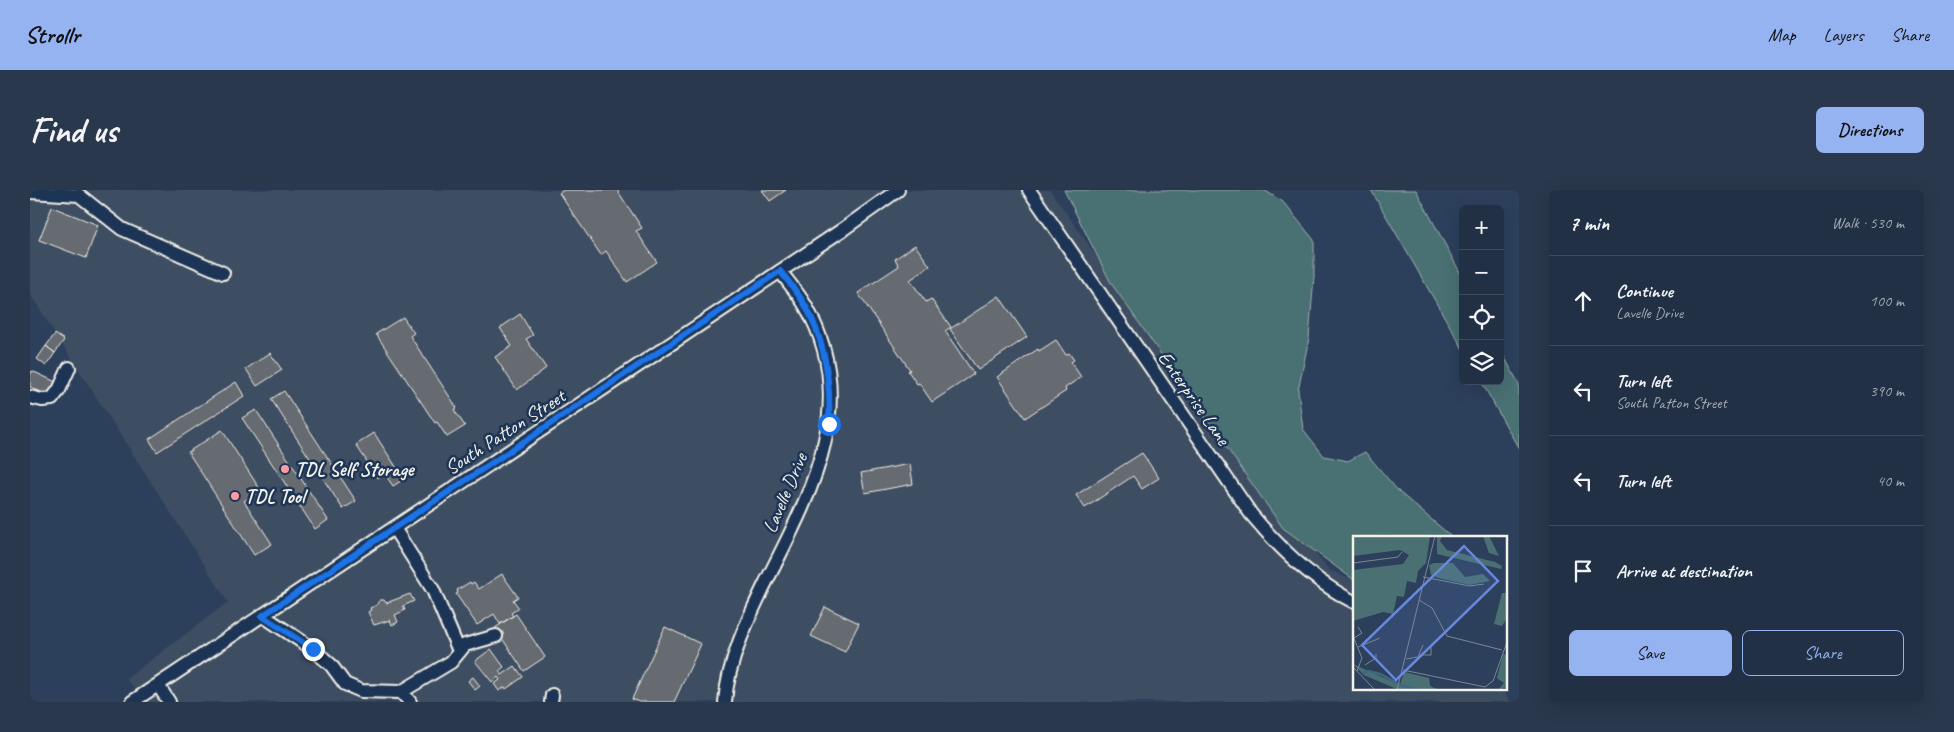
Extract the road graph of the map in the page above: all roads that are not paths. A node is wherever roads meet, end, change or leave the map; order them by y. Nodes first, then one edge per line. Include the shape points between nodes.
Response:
1 (898, 190) edge
2 (1029, 190) edge
3 (30, 192) edge
4 (780, 271) junction
5 (223, 273) dead end
6 (69, 368) dead end
7 (30, 397) edge
8 (394, 528) junction
9 (1353, 601) edge
10 (262, 616) junction
11 (496, 636) dead end
12 (459, 651) junction
13 (158, 685) junction
14 (406, 697) edge
15 (132, 702) edge
16 (169, 702) edge
17 (725, 702) edge

1 - 4 street, South Patton Street
2 - 9 street, Enterprise Lane via 1251,514 1307,571
3 - 5 street via 79,194 122,229
4 - 8 street, South Patton Street
4 - 17 street, Lavelle Drive via 804,304 824,348 830,392 829,424 814,481 751,612 732,663
6 - 7 street via 52,399
8 - 10 street, South Patton Street
8 - 12 street via 433,590
10 - 13 street, South Patton Street
10 - 14 street via 313,649 345,684 361,691
11 - 12 street via 465,645
12 - 14 street via 451,662
13 - 15 street, South Patton Street
13 - 16 street

